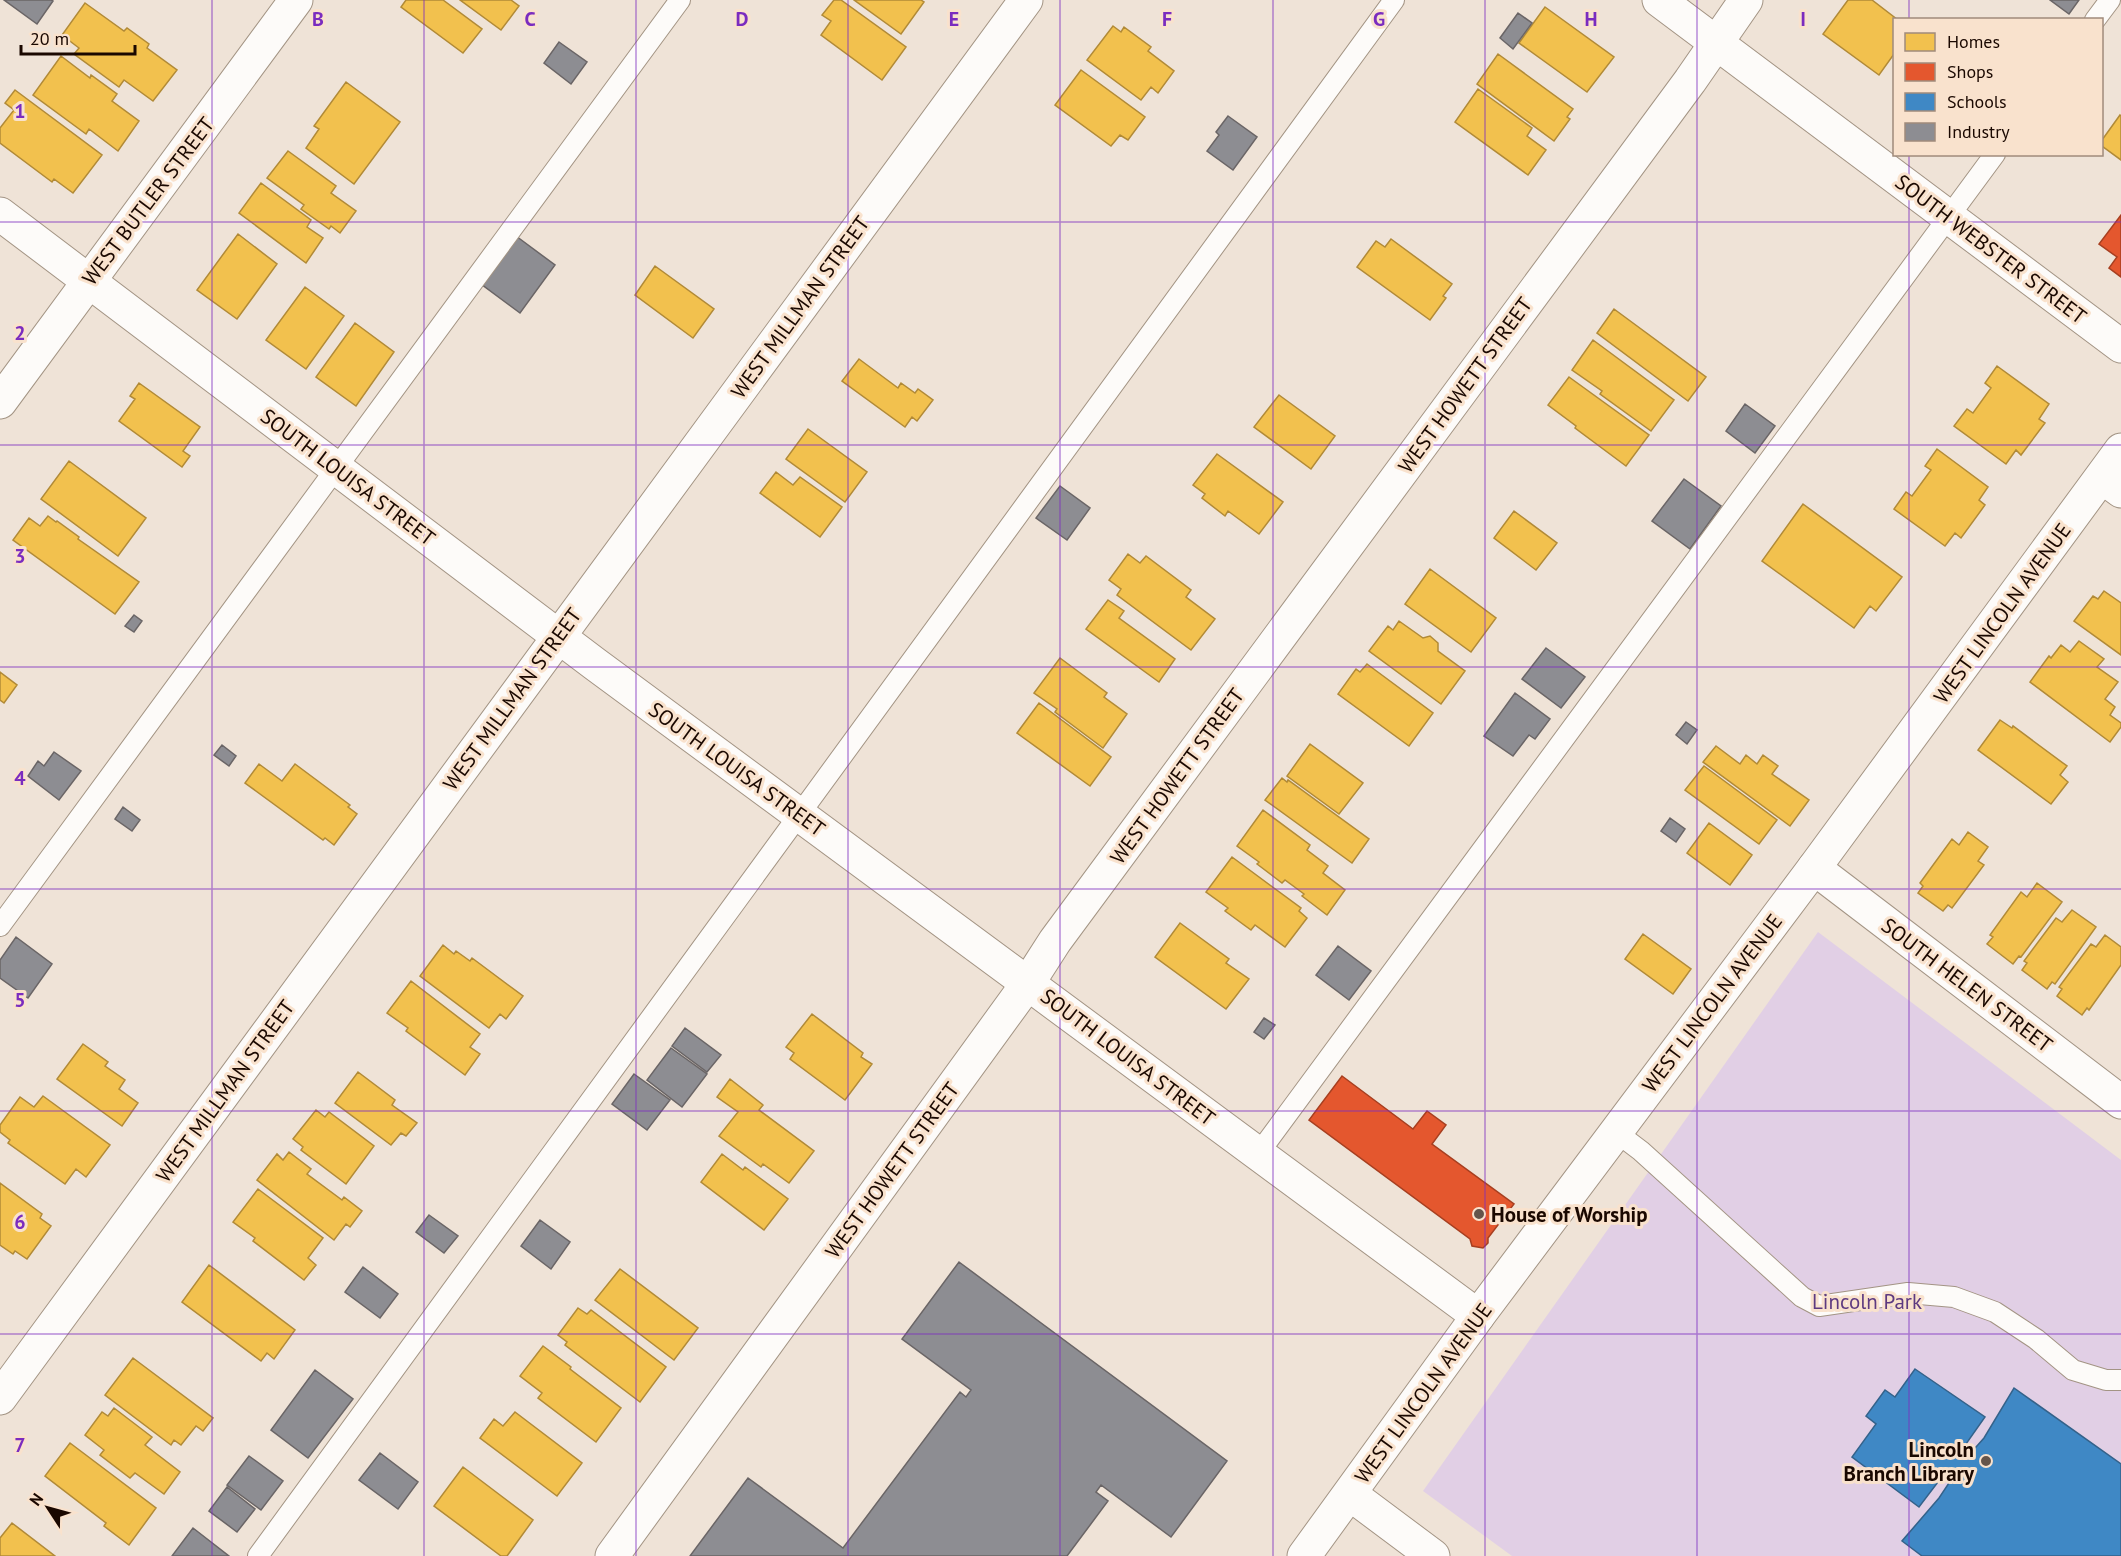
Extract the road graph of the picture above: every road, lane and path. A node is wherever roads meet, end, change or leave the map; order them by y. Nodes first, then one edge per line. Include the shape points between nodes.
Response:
1 (296, 0) edge
2 (680, 0) edge
3 (1026, 0) edge
4 (1394, 0) edge
5 (1659, 0) edge
6 (1746, 0) edge
7 (2110, 0) edge
8 (2096, 18) edge
9 (1715, 42) junction
10 (1994, 156) edge
11 (0, 214) edge
12 (1949, 217) junction
13 (88, 281) junction
14 (2121, 346) edge
15 (0, 402) edge
16 (2121, 450) edge
17 (336, 468) junction
18 (2112, 484) edge
19 (558, 636) junction
20 (800, 815) junction
21 (1814, 868) junction
22 (0, 926) edge
23 (1028, 983) junction
24 (2121, 1102) edge
25 (1616, 1132) junction
26 (1258, 1154) junction
27 (1478, 1316) junction
28 (2121, 1380) edge
29 (0, 1398) edge
30 (1350, 1494) junction
31 (258, 1556) edge
32 (612, 1556) edge
33 (1304, 1556) edge
34 (1433, 1556) edge

1 - 13 street, WEST BUTLER STREET
2 - 17 lane
3 - 19 street, WEST MILLMAN STREET
4 - 20 lane
5 - 9 street, SOUTH WEBSTER STREET
6 - 9 street, WEST HOWETT STREET
7 - 8 lane
9 - 12 street, SOUTH WEBSTER STREET
9 - 23 street, WEST HOWETT STREET
10 - 12 lane
11 - 13 street, SOUTH LOUISA STREET
12 - 14 street, SOUTH WEBSTER STREET
12 - 26 lane
13 - 15 street, WEST BUTLER STREET
13 - 17 street, SOUTH LOUISA STREET
16 - 18 street, WEST LINCOLN AVENUE
17 - 19 street, SOUTH LOUISA STREET
17 - 22 lane
18 - 21 street, WEST LINCOLN AVENUE
19 - 20 street, SOUTH LOUISA STREET
19 - 29 street, WEST MILLMAN STREET
20 - 23 street, SOUTH LOUISA STREET
20 - 31 lane
21 - 24 street, SOUTH HELEN STREET
21 - 25 street, WEST LINCOLN AVENUE
23 - 26 street, SOUTH LOUISA STREET
23 - 32 street, WEST HOWETT STREET
25 - 27 street, WEST LINCOLN AVENUE
25 - 28 lane via 1802,1297 1819,1306 1908,1293 1954,1297 1995,1312 2073,1370 2106,1380
26 - 27 street, SOUTH LOUISA STREET
27 - 30 street, WEST LINCOLN AVENUE
30 - 33 street, WEST LINCOLN AVENUE
30 - 34 street

